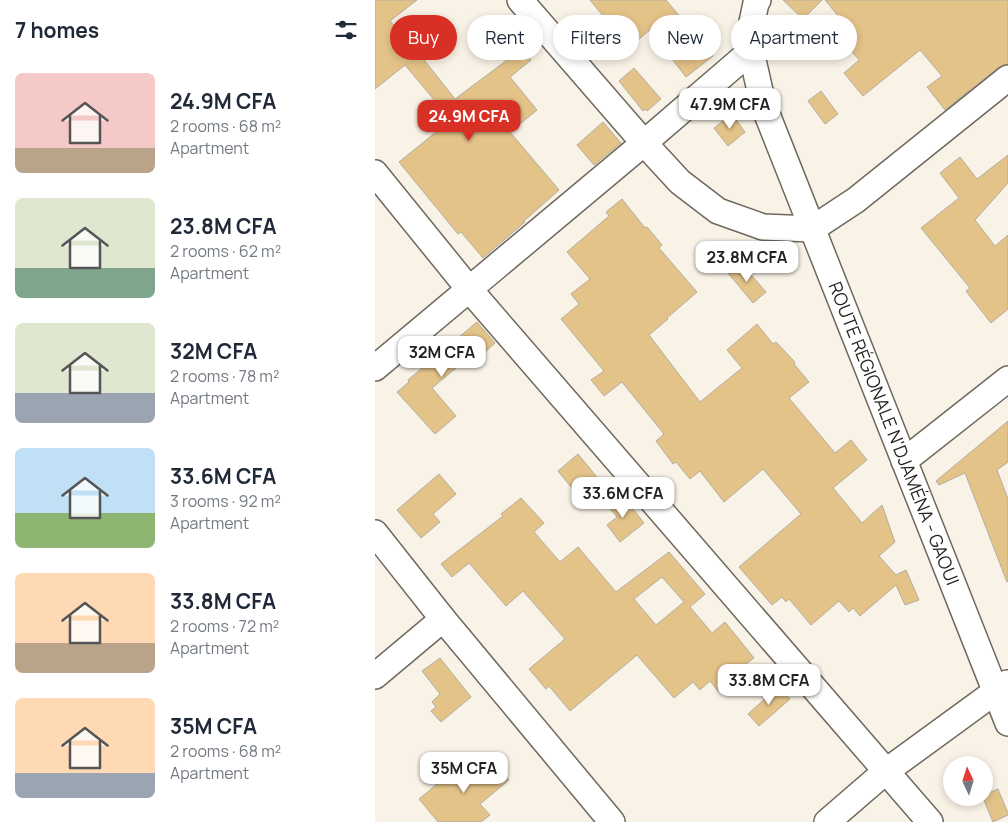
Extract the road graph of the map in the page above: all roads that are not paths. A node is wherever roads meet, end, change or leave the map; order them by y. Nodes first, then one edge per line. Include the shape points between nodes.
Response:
1 (520, 0) edge
2 (739, 0) edge
3 (758, 0) edge
4 (744, 15) edge
5 (754, 15) edge
6 (731, 58) edge
7 (755, 60) edge
8 (1008, 78) edge
9 (644, 143) junction
10 (375, 172) edge
11 (812, 229) junction
12 (469, 289) junction
13 (375, 368) edge
14 (1008, 379) edge
15 (904, 461) junction
16 (375, 534) edge
17 (443, 619) junction
18 (375, 676) edge
19 (1002, 688) edge
20 (1008, 723) edge
21 (885, 772) junction
22 (612, 822) edge
23 (827, 822) edge
24 (930, 822) edge

1 - 9 street
2 - 4 street
3 - 5 street, ROUTE RÉGIONALE N'DJAMÉNA - GAOUI
6 - 9 street
7 - 11 street, ROUTE RÉGIONALE N'DJAMÉNA - GAOUI via 763,104
8 - 11 street via 856,200
9 - 11 street via 680,182 718,211 763,227
9 - 12 street
10 - 12 street
11 - 15 street, ROUTE RÉGIONALE N'DJAMÉNA - GAOUI
12 - 13 street
12 - 21 street
14 - 15 street
15 - 19 street, ROUTE RÉGIONALE N'DJAMÉNA - GAOUI
16 - 17 street
17 - 18 street
17 - 22 street
19 - 20 street, ROUTE RÉGIONALE N'DJAMÉNA - GAOUI
19 - 21 street
21 - 23 street
21 - 24 street

